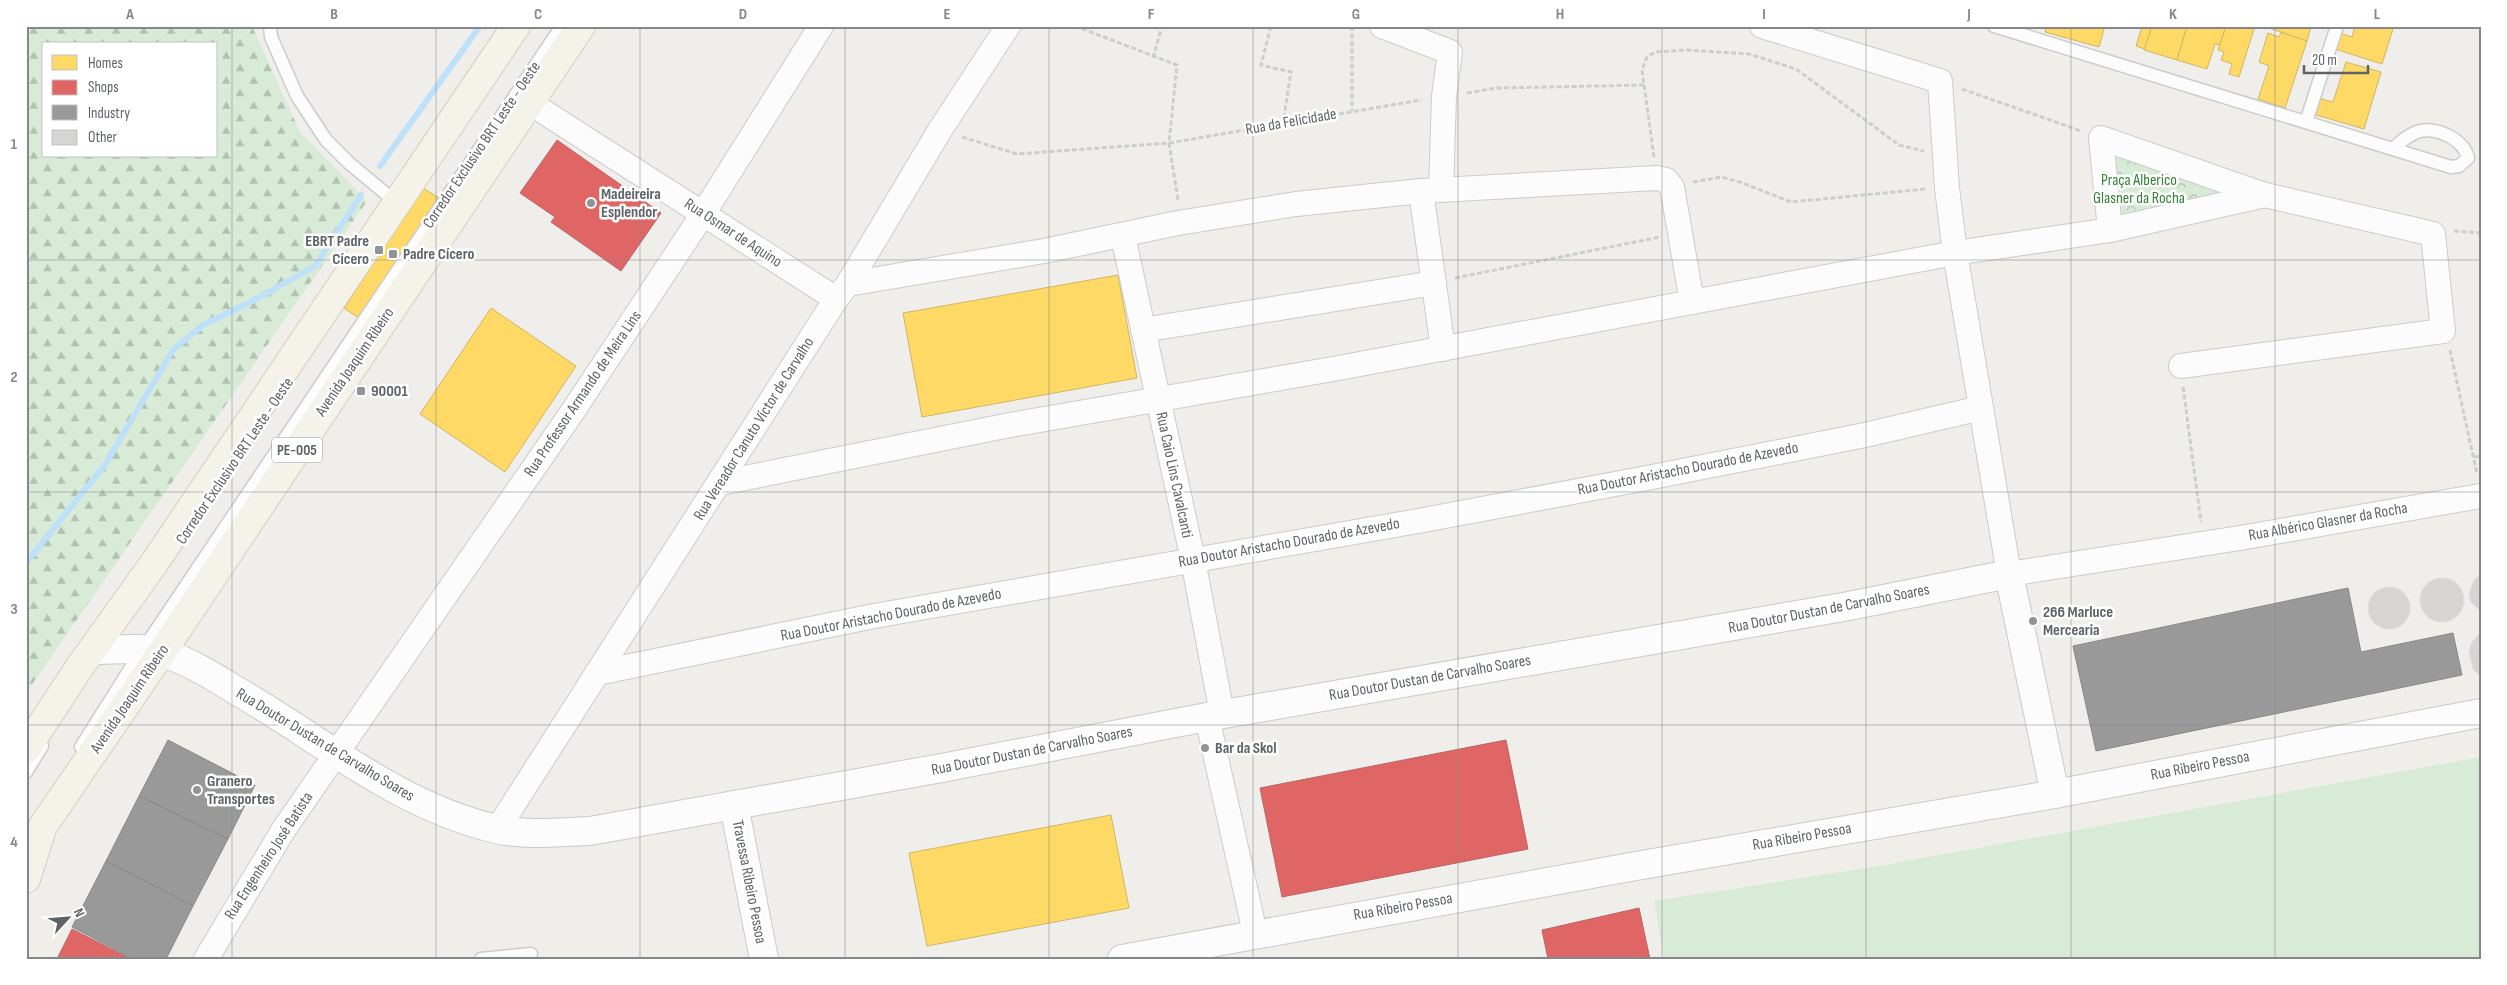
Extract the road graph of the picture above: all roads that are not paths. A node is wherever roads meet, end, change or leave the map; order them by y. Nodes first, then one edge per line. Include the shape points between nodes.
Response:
1 (270, 26) edge
2 (516, 26) edge
3 (530, 26) edge
4 (562, 26) edge
5 (581, 26) edge
6 (821, 26) edge
7 (1008, 26) edge
8 (1382, 26) edge
9 (1762, 26) edge
10 (1994, 26) edge
11 (2337, 26) edge
12 (2025, 31) edge
13 (530, 103) junction
14 (2306, 122) junction
15 (2394, 148) junction
16 (1431, 191) junction
17 (2265, 195) junction
18 (397, 203) junction
19 (703, 214) junction
20 (2110, 230) junction
21 (1124, 236) junction
22 (1955, 253) junction
23 (1434, 282) junction
24 (842, 291) junction
25 (1692, 302) junction
26 (1143, 330) junction
27 (1443, 349) junction
28 (2181, 366) road end
29 (1158, 398) junction
30 (1981, 408) junction
31 (720, 483) junction
32 (2480, 496) edge
33 (1193, 560) junction
34 (2009, 574) junction
35 (99, 650) junction
36 (153, 651) junction
37 (597, 673) junction
38 (2481, 713) edge
39 (1215, 715) junction
40 (26, 748) edge
41 (336, 755) junction
42 (26, 772) edge
43 (2055, 794) junction
44 (734, 805) junction
45 (497, 830) junction
46 (26, 842) edge
47 (26, 879) edge
48 (1255, 933) junction
49 (531, 954) dead end
50 (206, 959) edge
51 (482, 959) edge
52 (764, 959) edge
53 (1122, 959) edge

1 - 18 lane via 271,37 297,96 326,140 348,163
2 - 18 main road
3 - 35 lane, Corredor Exclusivo BRT Leste - Oeste
4 - 36 lane, Corredor Exclusivo BRT Leste - Oeste
5 - 13 main road, Avenida Joaquim Ribeiro / PE-005
6 - 19 street, Rua Professor Armando de Meira Lins
7 - 24 street, Rua Vereador Canuto Víctor de Carvalho
8 - 16 street via 1450,52
9 - 22 street via 1940,81 1944,156
10 - 12 lane
11 - 14 lane
12 - 14 lane
13 - 19 street, Rua Osmar de Aquino
13 - 36 main road, Avenida Joaquim Ribeiro / PE-005
14 - 15 lane
15 - 15 lane via 2451,167 2459,166 2468,158 2461,144 2432,131 2411,135
16 - 21 street via 1296,204
16 - 23 street
16 - 25 street via 1664,182 1680,232
17 - 20 street
17 - 20 street via 2101,138
17 - 28 street via 2433,234 2443,331
18 - 35 main road
19 - 24 street, Rua Osmar de Aquino
19 - 41 street, Rua Professor Armando de Meira Lins via 573,411
20 - 22 street
21 - 24 street
21 - 26 street, Rua Caio Lins Cavalcanti
22 - 25 street
22 - 30 street
23 - 26 street
23 - 27 street
24 - 31 street, Rua Vereador Canuto Víctor de Carvalho
25 - 27 street
26 - 29 street, Rua Caio Lins Cavalcanti
27 - 29 street
29 - 31 street
29 - 33 street, Rua Caio Lins Cavalcanti
30 - 33 street, Rua Doutor Aristacho Dourado de Azevedo via 1865,435 1637,480
30 - 34 street
31 - 37 street, Rua Vereador Canuto Víctor de Carvalho
32 - 34 street, Rua Albérico Glasner da Rocha
33 - 37 street, Rua Doutor Aristacho Dourado de Azevedo via 874,616
33 - 39 street, Rua Caio Lins Cavalcanti
34 - 39 main road, Rua Doutor Dustan de Carvalho Soares via 1665,639
34 - 43 main road
35 - 36 main road, Rua Doutor Dustan de Carvalho Soares
35 - 40 main road
35 - 42 lane, Corredor Exclusivo BRT Leste - Oeste
36 - 41 main road, Rua Doutor Dustan de Carvalho Soares via 196,667 266,708
36 - 46 lane, Corredor Exclusivo BRT Leste - Oeste via 36,817
36 - 47 main road, Avenida Joaquim Ribeiro / PE-005 via 43,826
37 - 45 street, Rua Vereador Canuto Víctor de Carvalho
38 - 43 main road, Rua Ribeiro Pessoa
39 - 44 main road, Rua Doutor Dustan de Carvalho Soares
39 - 48 street, Rua Caio Lins Cavalcanti
41 - 45 main road, Rua Doutor Dustan de Carvalho Soares via 401,793
41 - 50 street, Rua Engenheiro José Batista via 284,829
43 - 48 main road, Rua Ribeiro Pessoa
44 - 45 main road, Rua Doutor Dustan de Carvalho Soares via 590,831 538,833
44 - 52 main road, Travessa Ribeiro Pessoa
48 - 53 main road, Rua Ribeiro Pessoa
49 - 51 lane

